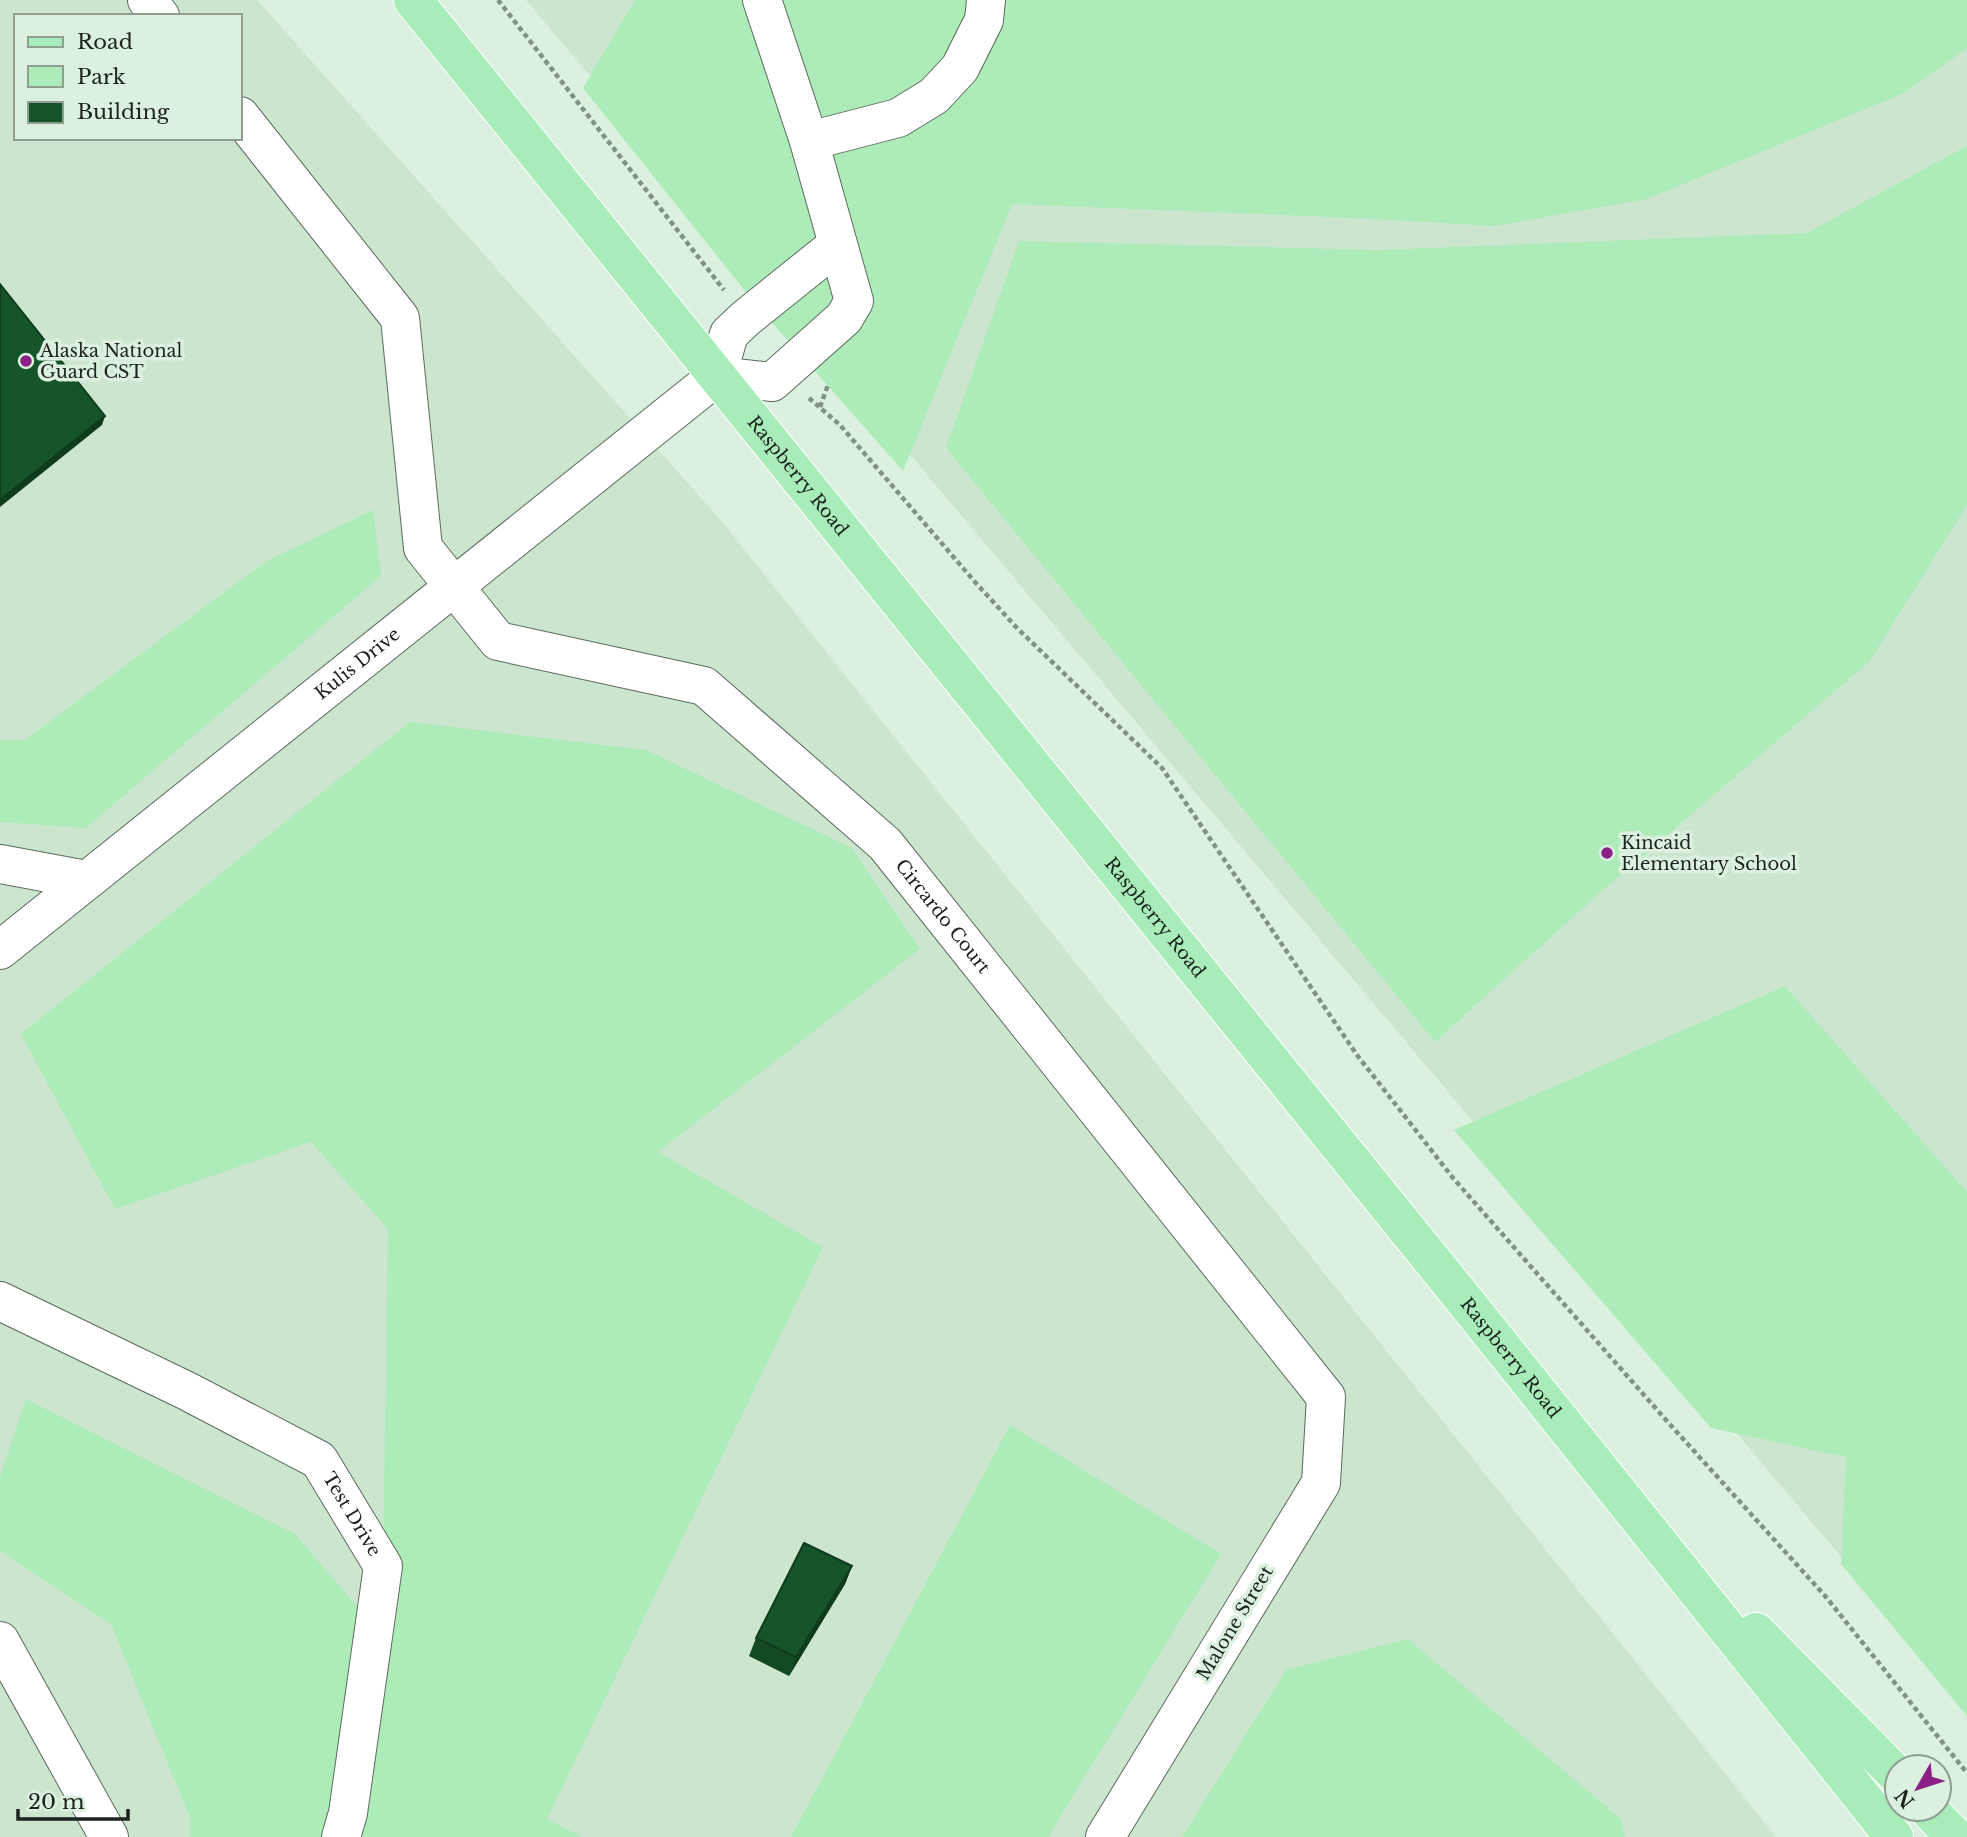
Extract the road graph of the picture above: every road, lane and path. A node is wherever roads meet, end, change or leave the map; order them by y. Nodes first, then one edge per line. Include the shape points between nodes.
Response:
1 (147, 0) edge
2 (413, 0) edge
3 (498, 0) edge
4 (986, 0) edge
5 (769, 4) edge
6 (158, 14) edge
7 (242, 119) edge
8 (808, 141) junction
9 (837, 245) junction
10 (746, 318) junction
11 (786, 370) junction
12 (716, 376) junction
13 (830, 376) dead end
14 (820, 407) junction
15 (454, 585) junction
16 (0, 864) edge
17 (86, 880) junction
18 (0, 950) edge
19 (0, 1301) edge
20 (1326, 1397) joint
21 (1606, 1480) junction
22 (0, 1642) edge
23 (1883, 1761) edge
24 (1967, 1773) edge
25 (1942, 1823) edge
26 (109, 1837) edge
27 (341, 1837) edge
28 (1105, 1837) edge
29 (1894, 1837) edge
30 (1955, 1837) edge

1 - 6 street
2 - 12 main road, Raspberry Road
3 - 10 path
4 - 8 street via 984,20 960,68 934,96 898,118
5 - 8 street
7 - 15 street, Circardo Court via 400,318 423,548
8 - 9 street
9 - 10 street
9 - 11 street via 854,300 844,318
10 - 12 street via 729,334
11 - 12 street via 772,382
11 - 14 path
12 - 15 street, Kulis Drive
12 - 21 main road, Raspberry Road
13 - 14 path
14 - 24 path via 1017,628 1162,768 1357,1055 1453,1178 1826,1597
15 - 17 street, Kulis Drive
15 - 20 street, Circardo Court via 498,641 704,686 885,844
16 - 17 street
17 - 18 street, Kulis Drive
19 - 27 street, Test Drive via 318,1460 383,1566
20 - 28 street, Malone Street via 1321,1483
21 - 23 main road
21 - 29 main road, Raspberry Road
22 - 26 street
25 - 30 main road

